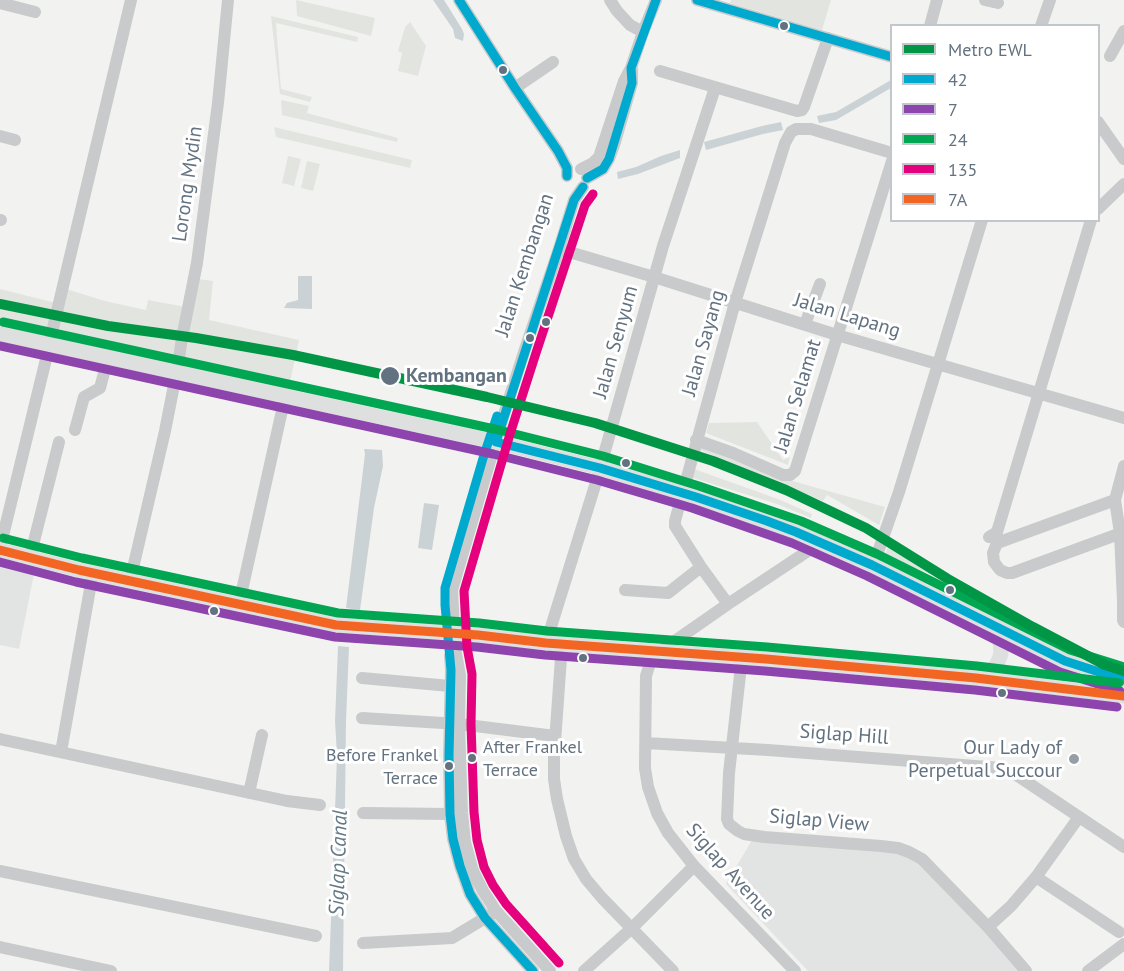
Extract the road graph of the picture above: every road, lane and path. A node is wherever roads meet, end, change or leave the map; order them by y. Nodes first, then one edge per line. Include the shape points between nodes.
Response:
1 (131, 0) edge
2 (228, 0) edge
3 (459, 0) edge
4 (610, 0) edge
5 (656, 0) edge
6 (698, 0) edge
7 (937, 0) edge
8 (1050, 0) edge
9 (0, 3) edge
10 (35, 12) dead end
11 (931, 24) edge
12 (1042, 24) edge
13 (1124, 31) edge
14 (643, 32) junction
15 (828, 38) junction
16 (1110, 56) dead end
17 (890, 57) edge
18 (553, 62) dead end
19 (660, 71) dead end
20 (515, 88) junction
21 (715, 88) junction
22 (1100, 125) edge
23 (0, 136) edge
24 (15, 140) dead end
25 (890, 153) edge
26 (1124, 159) edge
27 (890, 163) edge
28 (577, 177) junction
29 (1124, 184) edge
30 (1100, 207) edge
31 (981, 222) edge
32 (1090, 222) edge
33 (559, 249) junction
34 (654, 277) junction
35 (820, 284) dead end
36 (735, 302) junction
37 (805, 324) junction
38 (0, 334) edge
39 (837, 335) junction
40 (44, 344) junction
41 (108, 358) junction
42 (938, 364) junction
43 (177, 377) junction
44 (1039, 394) junction
45 (285, 397) junction
46 (1124, 418) edge
47 (75, 430) dead end
48 (696, 440) junction
49 (59, 442) dead end
50 (492, 442) junction
51 (1124, 466) edge
52 (600, 468) junction
53 (683, 493) junction
54 (1114, 500) junction
55 (1122, 533) edge
56 (993, 540) junction
57 (820, 543) junction
58 (0, 549) edge
59 (30, 557) junction
60 (872, 565) junction
61 (701, 567) junction
62 (93, 572) junction
63 (130, 581) junction
64 (625, 590) dead end
65 (239, 604) junction
66 (728, 604) junction
67 (989, 622) junction
68 (1124, 622) edge
69 (451, 634) junction
70 (546, 643) junction
71 (562, 644) junction
72 (661, 652) junction
73 (742, 657) junction
74 (362, 678) dead end
75 (976, 678) junction
76 (1124, 680) edge
77 (450, 686) junction
78 (1124, 696) edge
79 (362, 718) dead end
80 (455, 724) junction
81 (262, 735) dead end
82 (555, 736) junction
83 (0, 739) edge
84 (646, 743) junction
85 (731, 747) junction
86 (61, 752) junction
87 (249, 793) junction
88 (320, 805) dead end
89 (363, 813) dead end
90 (450, 814) junction
91 (1079, 818) junction
92 (1124, 847) edge
93 (694, 866) junction
94 (0, 871) edge
95 (1036, 877) junction
96 (491, 915) junction
97 (988, 927) junction
98 (632, 928) junction
99 (1122, 935) edge
100 (316, 936) dead end
101 (363, 943) dead end
102 (0, 947) edge
103 (71, 966) edge
104 (111, 971) edge
105 (532, 971) edge
106 (550, 971) edge
107 (585, 971) edge
108 (672, 971) edge
109 (795, 971) edge
110 (1026, 971) edge
111 (1088, 971) edge

1 - 40 street
2 - 43 street, Lorong Mydin via 197,263
3 - 20 street
4 - 14 street via 630,25
5 - 14 street, Jalan Kembangan
6 - 15 street
7 - 11 street
8 - 12 street
9 - 10 street
13 - 16 street
14 - 28 street, Jalan Kembangan via 609,159 603,168
15 - 17 street
15 - 21 street via 802,110
18 - 20 street
19 - 21 street
20 - 28 street via 567,168
21 - 34 street, Jalan Senyum
22 - 26 street
23 - 24 street
25 - 36 street, Jalan Sayang via 811,129 791,132
27 - 39 street, Jalan Selamat
28 - 33 street, Jalan Kembangan
28 - 50 street, Jalan Kembangan
29 - 30 street
31 - 42 street
32 - 44 street
33 - 34 street, Jalan Lapang
33 - 50 street, Jalan Kembangan
34 - 36 street, Jalan Lapang
34 - 52 street, Jalan Senyum
35 - 37 street
36 - 37 street, Jalan Lapang
36 - 48 street, Jalan Sayang
37 - 39 street, Jalan Lapang
38 - 40 main road
39 - 42 street, Jalan Lapang
39 - 48 street, Jalan Selamat via 798,464 790,475
40 - 41 main road
40 - 58 street via 46,355
41 - 43 main road
41 - 47 street via 100,388 84,397
42 - 44 street, Jalan Lapang
42 - 60 street
43 - 45 main road
43 - 63 street, Lorong Mydin
44 - 46 street, Jalan Lapang
44 - 56 street
45 - 50 main road
45 - 65 street
48 - 53 street, Jalan Sayang
49 - 59 street
50 - 52 main road
50 - 69 street, Jalan Kembangan via 445,588
51 - 54 street
52 - 53 main road
52 - 70 street, Jalan Senyum
53 - 57 main road
53 - 61 street, Jalan Sayang via 675,526
54 - 55 street
54 - 56 street
55 - 56 street via 1012,573 1000,570 994,561
55 - 68 street
57 - 60 main road
57 - 66 street
58 - 59 main road
59 - 62 main road
60 - 67 main road
61 - 64 street via 668,593
61 - 66 street, Jalan Sayang
62 - 63 main road
62 - 86 street
63 - 65 main road
65 - 69 main road via 336,625
66 - 72 street
67 - 75 main road via 1000,639 1001,654 990,672
67 - 76 main road via 1065,661
69 - 70 main road
69 - 77 street
69 - 80 street via 460,675
70 - 71 main road
71 - 72 main road
71 - 82 street
72 - 73 main road
72 - 84 street, Siglap Avenue via 650,663 646,676
73 - 75 main road
73 - 85 street, Siglap View
74 - 77 street
75 - 78 main road
77 - 80 street
79 - 80 street
80 - 82 street
80 - 90 street
80 - 96 street via 465,842
81 - 87 street
82 - 98 street via 557,800 574,859 590,885
83 - 86 street
84 - 85 street, Siglap Hill
84 - 93 street, Siglap Avenue via 645,768 657,813
85 - 91 street, Siglap Hill via 1001,768
85 - 97 street, Siglap View via 727,819 738,831 909,852 922,859
86 - 87 street
87 - 88 street
89 - 90 street
90 - 96 street via 453,839 470,894
91 - 92 street, Siglap Hill
91 - 95 street
93 - 98 street
93 - 109 street, Siglap Avenue
94 - 100 street
95 - 97 street
95 - 99 street
96 - 101 street via 452,938
96 - 105 street
96 - 106 street
97 - 110 street, Siglap View
98 - 107 street
98 - 108 street
99 - 111 street via 1110,955
102 - 103 street
103 - 104 street

